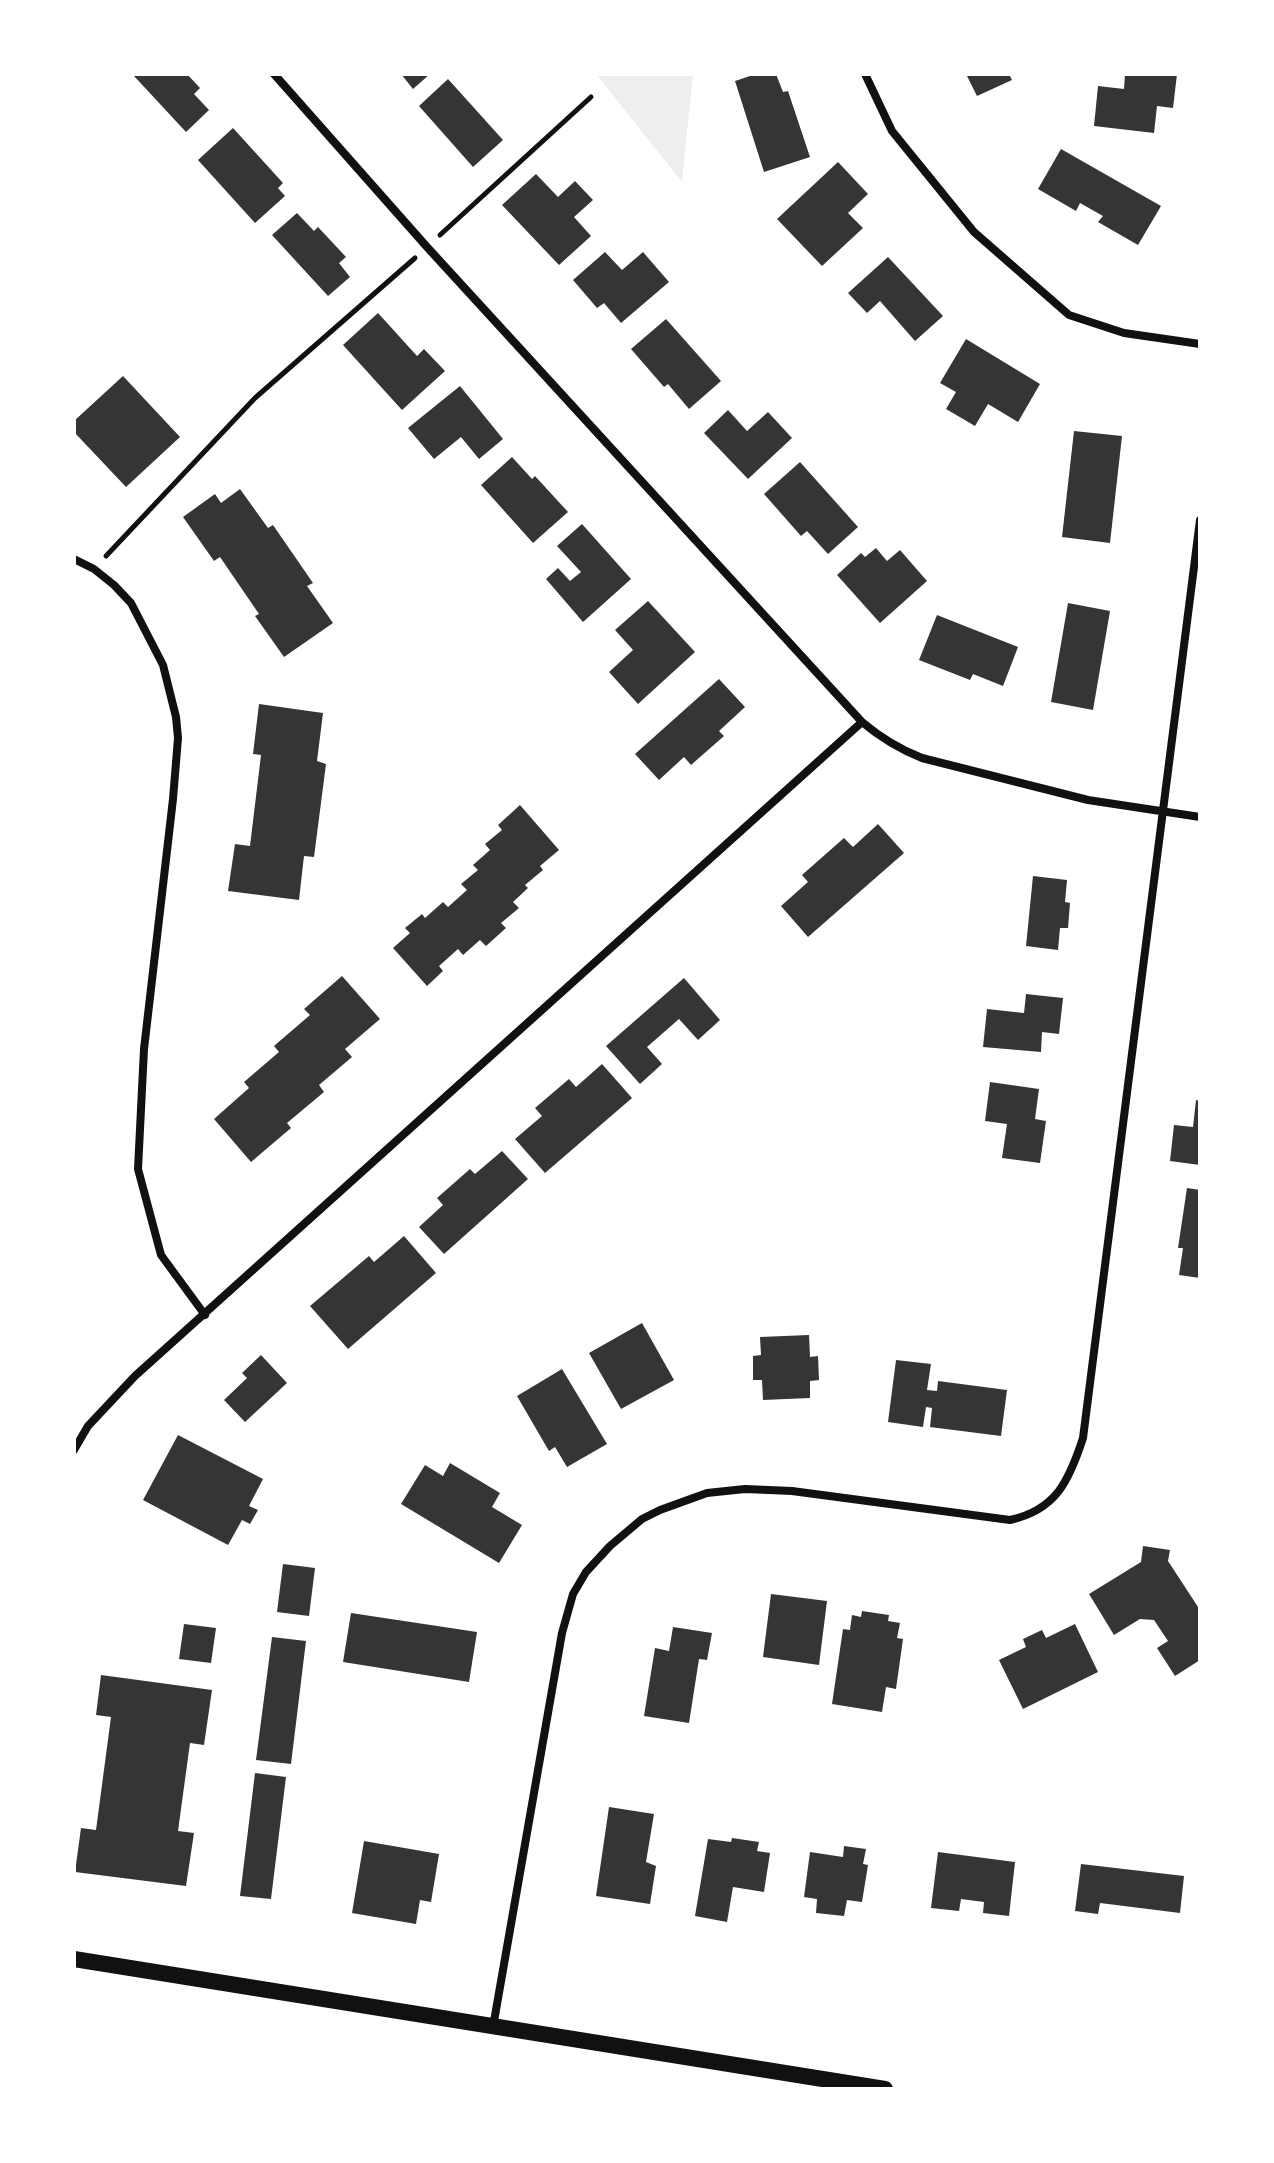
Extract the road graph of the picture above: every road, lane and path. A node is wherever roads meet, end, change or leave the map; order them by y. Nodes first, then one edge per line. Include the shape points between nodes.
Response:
1 (274, 74) edge
2 (865, 74) edge
3 (591, 97) dead end
4 (427, 247) junction
5 (1200, 344) edge
6 (1200, 520) edge
7 (74, 559) edge
8 (94, 569) junction
9 (862, 722) junction
10 (1163, 812) junction
11 (1200, 817) edge
12 (205, 1315) junction
13 (74, 1450) edge
14 (74, 1959) edge
15 (493, 2028) junction
16 (885, 2089) edge

1 - 4 street
2 - 5 street via 892,131 974,232 1069,315 1124,333
3 - 4 path
4 - 8 path via 255,398
4 - 9 street
6 - 10 street
7 - 8 street
8 - 12 street via 131,603 147,630 163,665 176,717 173,799 144,1049 138,1169 161,1255
9 - 10 street via 899,749 922,758 1088,800
9 - 12 street
10 - 11 street
10 - 15 street via 1083,1438 1065,1483 1032,1515 1010,1520 792,1491 707,1493 660,1510 610,1546 573,1594 562,1633
12 - 13 street via 135,1376 88,1426
14 - 15 main road
15 - 16 main road

